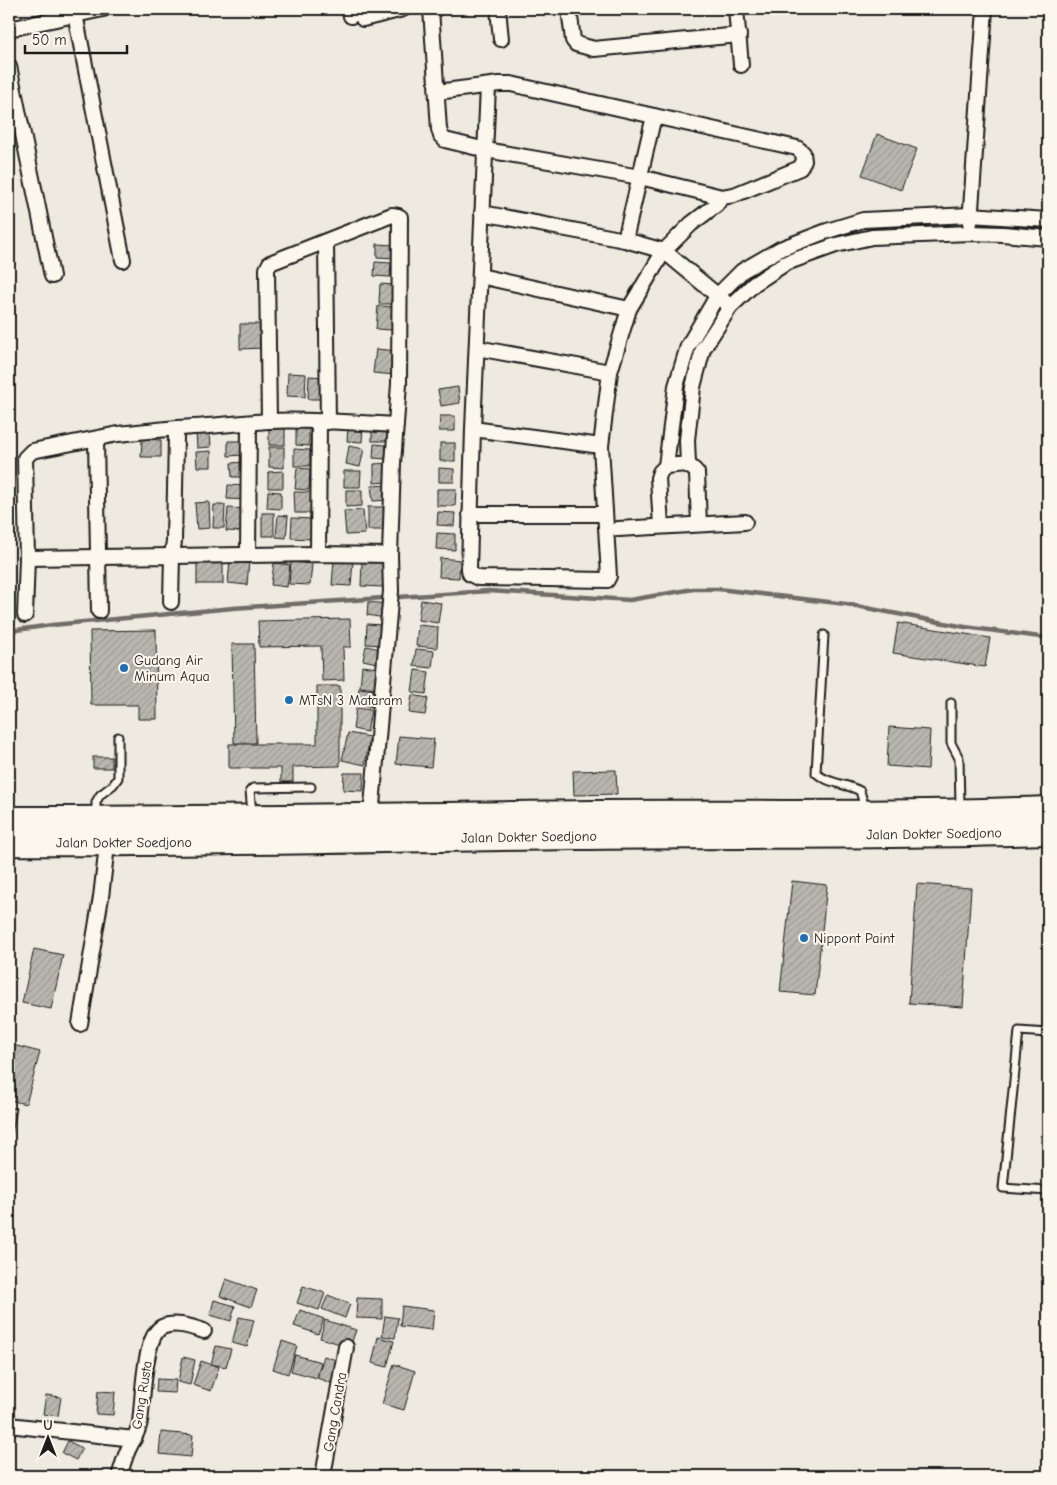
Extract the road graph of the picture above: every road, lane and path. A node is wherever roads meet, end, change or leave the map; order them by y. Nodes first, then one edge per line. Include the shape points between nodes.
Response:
1 (103, 9) edge
2 (403, 9) edge
3 (431, 9) edge
4 (498, 9) edge
5 (569, 9) edge
6 (736, 9) edge
7 (985, 9) edge
8 (75, 14) junction
9 (354, 15) edge
10 (9, 30) edge
11 (738, 35) junction
12 (501, 39) dead end
13 (740, 65) dead end
14 (9, 66) edge
15 (488, 86) junction
16 (437, 92) junction
17 (654, 116) junction
18 (486, 150) junction
19 (640, 178) junction
20 (722, 197) junction
21 (482, 213) junction
22 (970, 216) junction
23 (1048, 220) edge
24 (970, 234) junction
25 (1048, 238) edge
26 (625, 240) junction
27 (326, 242) junction
28 (664, 251) junction
29 (123, 260) dead end
30 (52, 276) dead end
31 (480, 276) junction
32 (716, 296) junction
33 (730, 307) junction
34 (629, 309) junction
35 (478, 348) junction
36 (610, 372) junction
37 (269, 421) junction
38 (324, 422) junction
39 (249, 423) junction
40 (396, 424) junction
41 (177, 428) junction
42 (473, 429) junction
43 (96, 439) junction
44 (601, 446) junction
45 (688, 464) junction
46 (666, 466) junction
47 (470, 514) junction
48 (605, 514) junction
49 (745, 522) dead end
50 (699, 524) junction
51 (661, 526) junction
52 (618, 529) dead end
53 (318, 554) junction
54 (248, 555) junction
55 (390, 555) junction
56 (98, 556) junction
57 (172, 556) junction
58 (27, 558) junction
59 (171, 602) dead end
60 (98, 611) dead end
61 (25, 615) dead end
62 (824, 635) dead end
63 (951, 703) dead end
64 (118, 737) dead end
65 (311, 787) dead end
66 (1048, 810) edge
67 (866, 813) junction
68 (371, 817) junction
69 (253, 818) junction
70 (9, 820) edge
71 (962, 821) junction
72 (592, 825) junction
73 (626, 825) junction
74 (1048, 831) edge
75 (104, 834) junction
76 (9, 842) edge
77 (80, 1024) dead end
78 (1048, 1033) edge
79 (1048, 1191) edge
80 (204, 1331) dead end
81 (346, 1347) dead end
82 (9, 1425) edge
83 (134, 1438) junction
84 (120, 1476) edge
85 (323, 1476) edge

1 - 8 street
2 - 9 street
3 - 16 street
4 - 12 street
5 - 11 street via 573,40 594,49
6 - 11 street
7 - 22 street
8 - 10 street
8 - 29 street
11 - 13 street
14 - 30 street
15 - 16 street
15 - 17 street via 510,84
15 - 18 street
16 - 18 street via 440,129 445,140
17 - 19 street
17 - 20 street via 797,148 804,153 800,168
18 - 19 street
18 - 21 street
19 - 20 street
19 - 26 street
20 - 28 street
21 - 26 street
21 - 31 street
22 - 23 street
22 - 24 street
22 - 32 street via 863,220 827,231 780,249 742,271
24 - 25 street
24 - 33 street via 872,237 836,245 786,263 754,284
26 - 28 street
27 - 37 street via 272,261 267,269
27 - 38 street
27 - 40 street via 396,214 400,217
28 - 32 street
28 - 34 street
31 - 34 street
31 - 35 street
32 - 33 street
32 - 46 street via 688,346 676,386
33 - 45 street via 703,349 692,386
34 - 36 street
35 - 36 street
35 - 42 street
36 - 44 street
37 - 38 street
37 - 39 street
38 - 40 street
38 - 53 street
39 - 41 street
39 - 54 street
40 - 55 street
41 - 43 street
41 - 57 street
42 - 44 street
42 - 47 street
43 - 56 street
43 - 58 street via 32,451 25,458
44 - 48 street
45 - 46 street
45 - 50 street via 697,473
46 - 51 street via 658,478
47 - 48 street
47 - 48 street via 469,569 470,574 478,578 607,580
49 - 50 street
50 - 51 street
51 - 52 street
53 - 54 street
53 - 55 street
54 - 57 street
55 - 68 street via 391,591
56 - 57 street
56 - 58 street
56 - 60 street
57 - 59 street
58 - 61 street
62 - 67 lane via 816,774 860,791
63 - 71 lane via 951,743 960,758
64 - 75 lane via 118,778 96,802
65 - 69 lane via 253,788 250,791
66 - 71 highway, Jalan Dokter Soedjono
67 - 71 highway, Jalan Dokter Soedjono
67 - 73 highway, Jalan Dokter Soedjono
68 - 69 highway, Jalan Dokter Soedjono
68 - 72 highway, Jalan Dokter Soedjono
69 - 75 highway, Jalan Dokter Soedjono
70 - 75 highway, Jalan Dokter Soedjono
71 - 73 highway, Jalan Dokter Soedjono
71 - 74 highway, Jalan Dokter Soedjono
72 - 73 highway, Jalan Dokter Soedjono
72 - 75 highway, Jalan Dokter Soedjono
75 - 76 highway, Jalan Dokter Soedjono
75 - 77 street via 102,883
78 - 79 lane via 1020,1031 1003,1188
80 - 83 street, Gang Rusta via 174,1325 157,1330 145,1370 139,1429
81 - 85 street, Gang Candra
82 - 83 street
83 - 84 street, Gang Rusta

